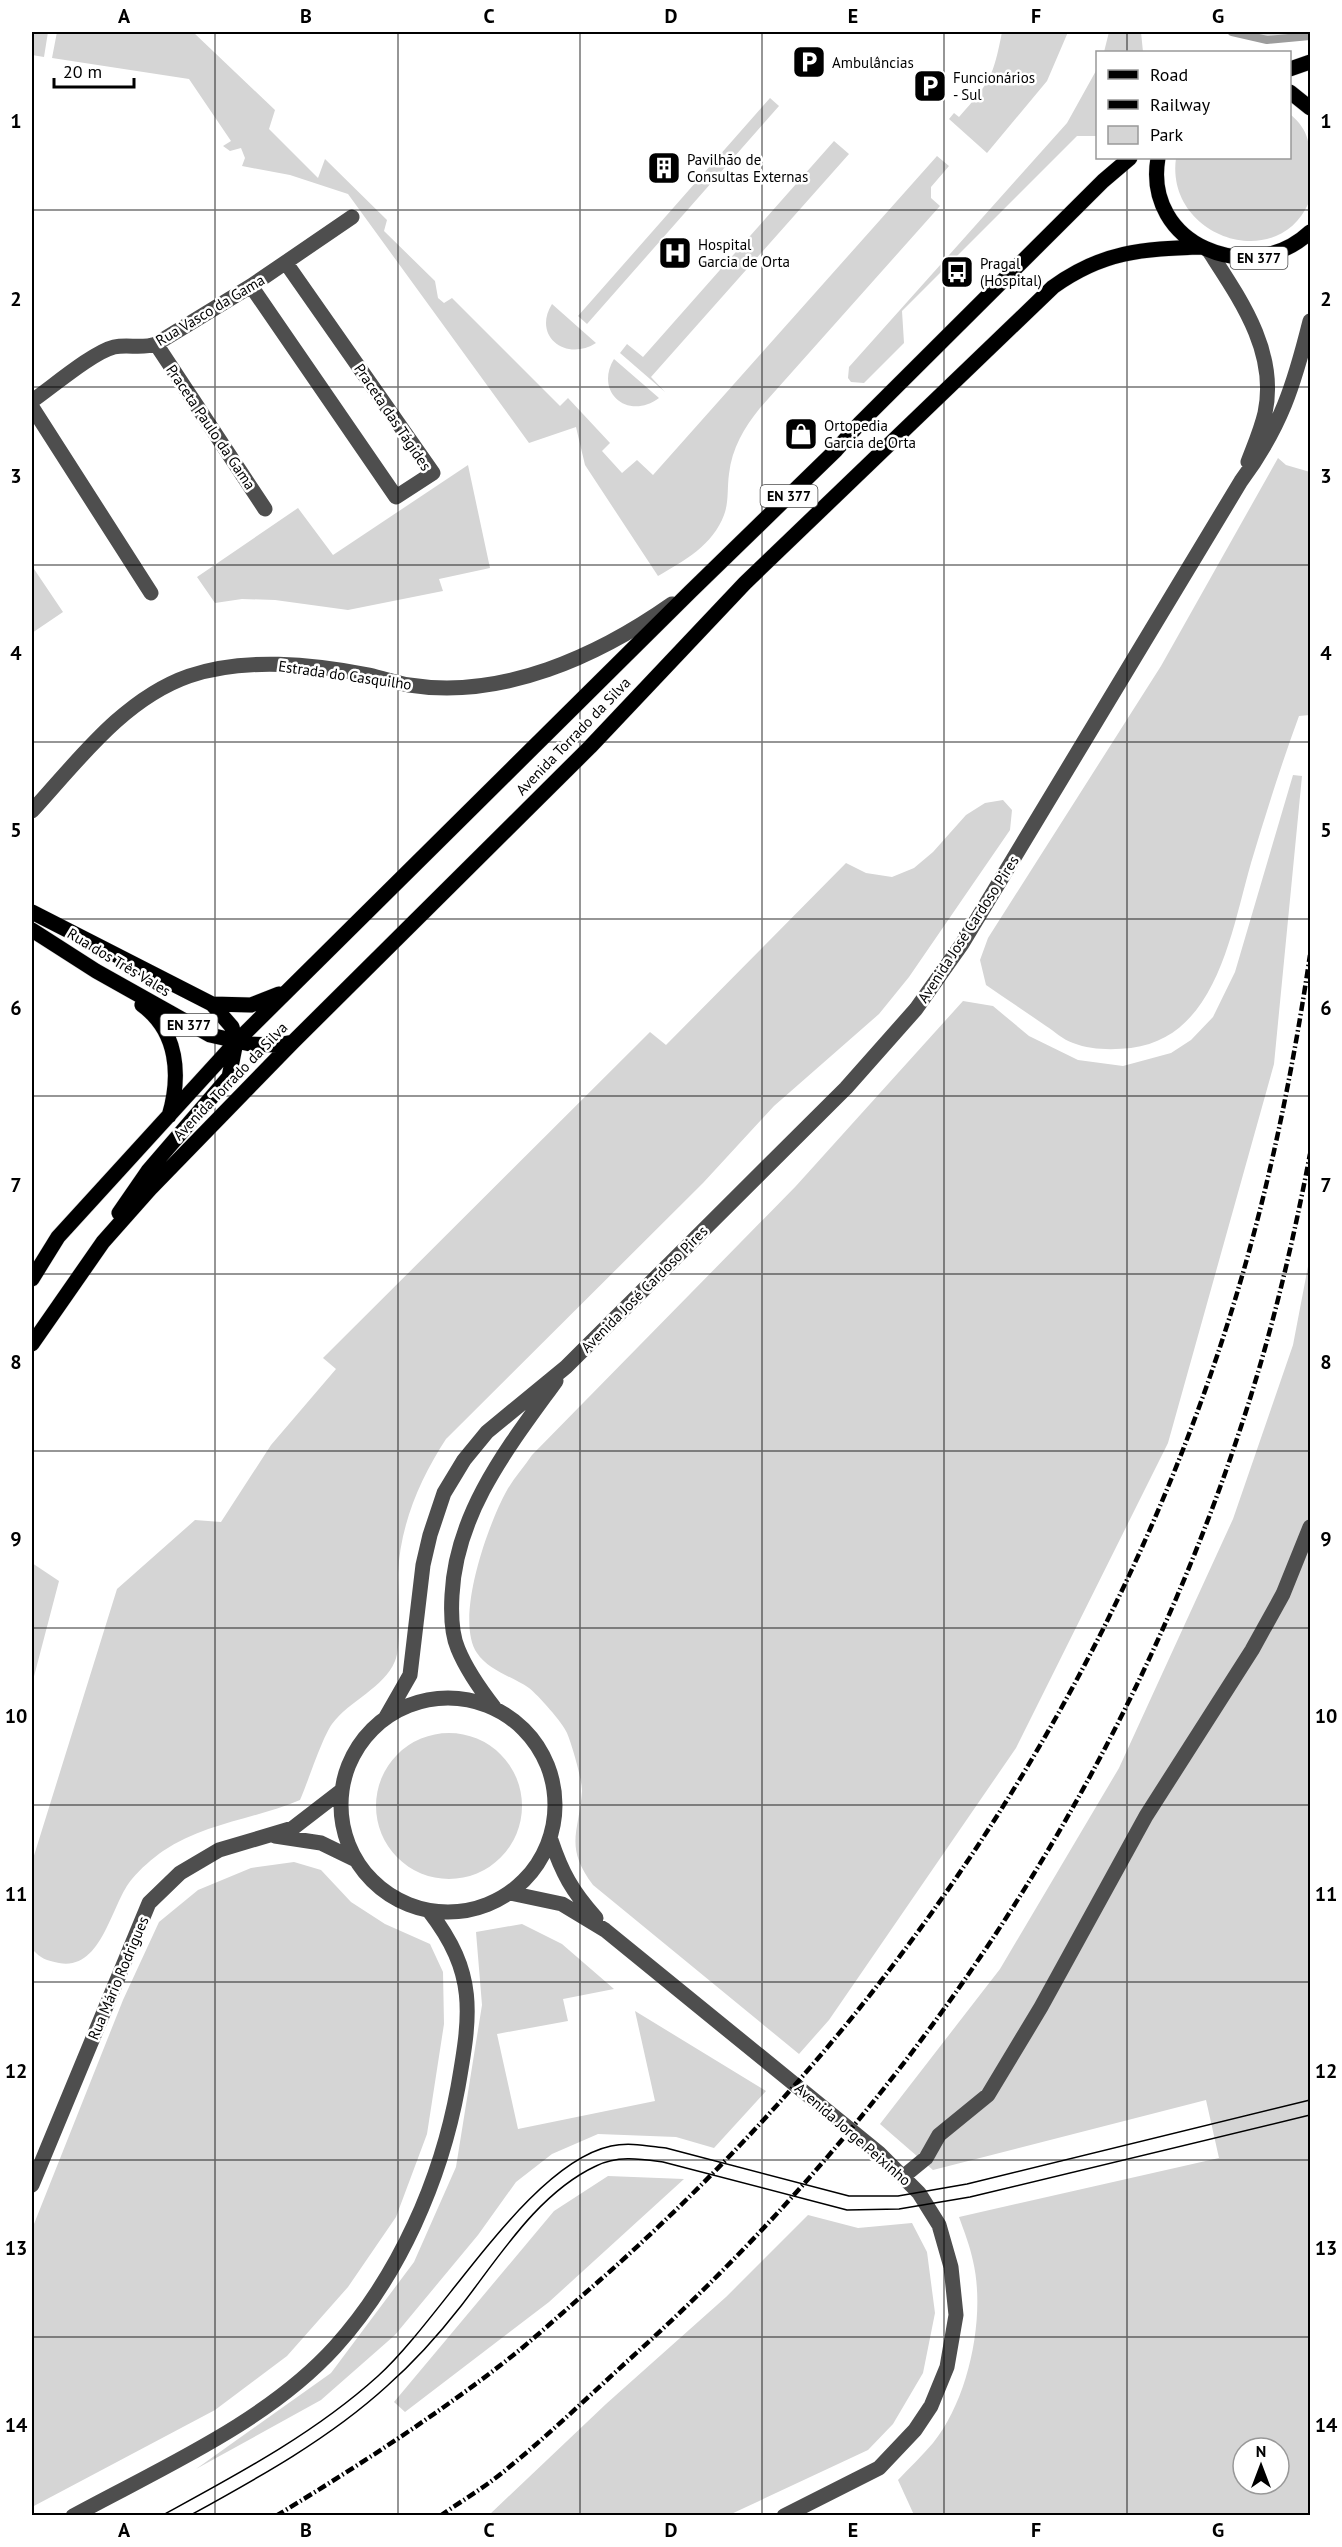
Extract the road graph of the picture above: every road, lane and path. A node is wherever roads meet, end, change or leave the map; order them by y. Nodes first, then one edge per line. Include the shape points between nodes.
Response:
1 (1311, 62) edge
2 (1291, 69) edge
3 (1291, 93) edge
4 (1311, 108) edge
5 (1129, 159) edge
6 (1158, 159) edge
7 (352, 217) dead end
8 (1311, 232) edge
9 (1205, 249) junction
10 (286, 263) junction
11 (251, 286) junction
12 (1311, 321) edge
13 (156, 344) junction
14 (32, 401) edge
15 (32, 407) edge
16 (1241, 482) junction
17 (265, 509) dead end
18 (690, 592) junction
19 (151, 593) dead end
20 (32, 811) edge
21 (32, 912) edge
22 (32, 930) edge
23 (96, 971) junction
24 (292, 986) junction
25 (212, 1004) junction
26 (236, 1042) junction
27 (293, 1042) junction
28 (168, 1119) junction
29 (103, 1242) junction
30 (32, 1279) edge
31 (32, 1344) edge
32 (566, 1366) junction
33 (1311, 1527) edge
34 (494, 1707) junction
35 (386, 1718) junction
36 (341, 1791) junction
37 (272, 1836) junction
38 (551, 1840) junction
39 (356, 1860) junction
40 (510, 1893) junction
41 (429, 1911) junction
42 (605, 1929) junction
43 (904, 2176) junction
44 (32, 2186) edge
45 (73, 2516) edge
46 (784, 2516) edge

1 - 2 main road
3 - 4 main road
5 - 18 main road, Avenida Torrado da Silva / EN 377
6 - 9 main road, EN 377 via 1157,179 1167,211 1188,237
7 - 10 street, Rua Vasco da Gama
8 - 9 main road, EN 377 via 1282,252 1264,257 1245,259
9 - 16 street, Avenida José Cardoso Pires via 1246,312 1260,344 1266,373 1265,412
9 - 27 main road, Avenida Torrado da Silva / EN 377 via 1124,253 1103,258 1053,287 760,568 590,747
10 - 11 street, Rua Vasco da Gama
10 - 11 street, Praceta das Tágides via 433,473 396,497
11 - 13 street, Rua Vasco da Gama
12 - 16 street, Avenida José Cardoso Pires via 1285,409
13 - 14 street, Rua Vasco da Gama via 142,348 112,347
13 - 17 street, Praceta Paulo da Gama
15 - 19 street
16 - 32 street, Avenida José Cardoso Pires via 962,944 916,1009 846,1088
18 - 20 street, Estrada do Casquilho via 634,630 570,660 519,679 473,688 410,685 335,670 272,664 188,676 130,709
18 - 24 main road, Avenida Torrado da Silva
21 - 25 main road, Rua dos Três Vales / EN 377
22 - 23 main road, Rua dos Três Vales / EN 377
23 - 26 main road, Rua dos Três Vales / EN 377 via 193,1027
23 - 28 main road via 150,1011 171,1040 175,1085
24 - 25 main road, Rua dos Três Vales / EN 377 via 251,1005
24 - 26 main road, Avenida Torrado da Silva
25 - 26 main road via 232,1027
26 - 27 main road, Rua dos Três Vales / EN 377
26 - 28 main road, Avenida Torrado da Silva
26 - 29 main road via 229,1077 134,1190
27 - 29 main road, Avenida Torrado da Silva
28 - 30 main road, Avenida Torrado da Silva via 58,1237
29 - 31 main road, Avenida Torrado da Silva
32 - 34 street, Avenida José Cardoso Pires via 490,1475 458,1553 451,1614 457,1647 472,1679
32 - 35 street, Avenida José Cardoso Pires via 487,1432 444,1493 423,1565 410,1675
33 - 43 street via 1283,1594 1252,1650 1146,1816 988,2095 939,2135 926,2158
34 - 35 street via 467,1699 438,1698 411,1704
34 - 38 street via 520,1725 540,1749 553,1778 556,1809
35 - 36 street via 364,1738 349,1763
36 - 37 street, Rua Mário Rodrigues via 293,1828
36 - 39 street via 341,1815
37 - 39 street, Rua Mário Rodrigues via 321,1843
37 - 44 street, Rua Mário Rodrigues via 219,1850 180,1873 149,1903
38 - 40 street via 535,1870
38 - 42 street via 573,1893
39 - 41 street via 375,1884 400,1901
40 - 41 street via 485,1906 457,1912
40 - 42 street via 562,1904
41 - 45 street via 447,1934 461,1965 466,1998 464,2049 439,2161 406,2242 390,2270 334,2348 297,2381 204,2445
42 - 43 street, Avenida Jorge Peixinho
43 - 46 street, Avenida Jorge Peixinho via 929,2205 939,2224 951,2267 956,2316 947,2367 931,2406 915,2430 879,2468

